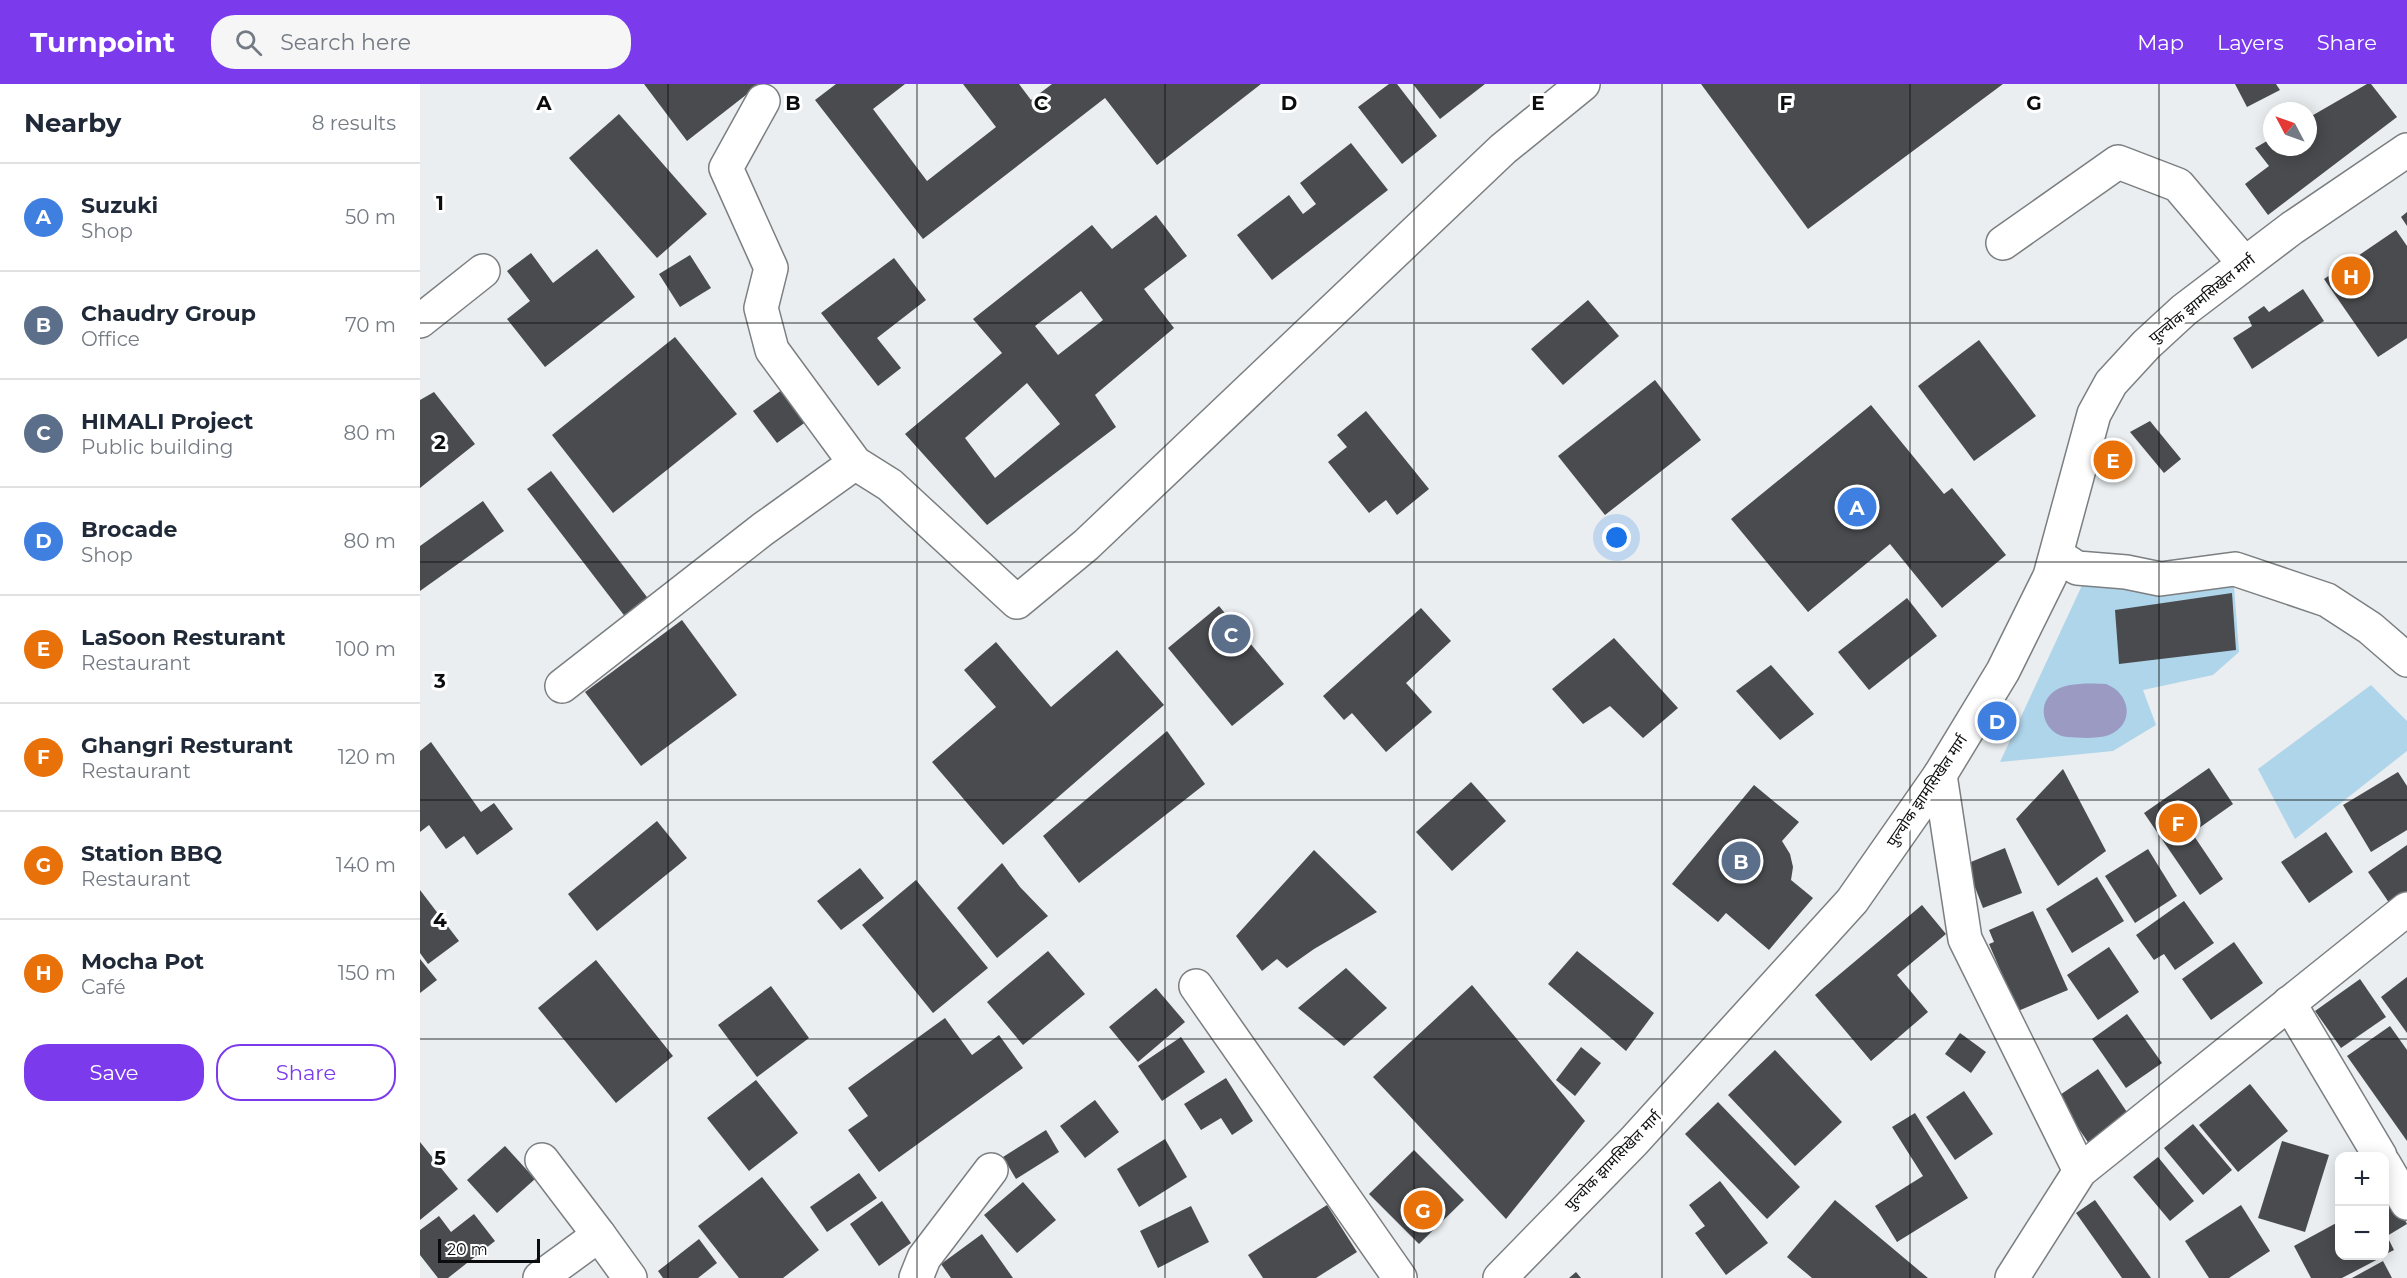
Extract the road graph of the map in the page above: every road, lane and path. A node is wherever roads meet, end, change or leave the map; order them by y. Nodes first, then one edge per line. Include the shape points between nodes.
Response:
1 (1583, 84) edge
2 (763, 101) dead end
3 (2407, 150) edge
4 (2003, 243) dead end
5 (2244, 263) junction
6 (483, 271) dead end
7 (420, 321) edge
8 (855, 463) junction
9 (2057, 555) junction
10 (2407, 660) edge
11 (562, 686) dead end
12 (1940, 775) junction
13 (2407, 909) edge
14 (1196, 986) dead end
15 (2289, 1004) junction
16 (2378, 1152) edge
17 (542, 1160) dead end
18 (991, 1170) dead end
19 (2080, 1171) junction
20 (2389, 1171) edge
21 (2407, 1203) edge
22 (599, 1235) junction
23 (540, 1278) edge
24 (630, 1278) edge
25 (916, 1278) edge
26 (1400, 1278) edge
27 (1500, 1278) edge
28 (2012, 1278) edge

1 - 8 street via 1503,149 1086,545 1017,602 890,484
2 - 8 street via 726,168 771,268 761,308 772,350
3 - 5 street, पुल्चोक झामसिखेल मार्ग
4 - 5 street via 2118,162 2178,185
5 - 9 street, पुल्चोक झामसिखेल मार्ग via 2184,310 2111,383 2094,414
6 - 7 street
8 - 11 street via 763,529
9 - 10 street via 2077,568 2160,579 2235,569 2327,600 2370,628
9 - 12 street, पुल्चोक झामसिखेल मार्ग via 2003,671
12 - 19 street via 1965,939
12 - 27 street, पुल्चोक झामसिखेल मार्ग via 1852,901 1634,1141
13 - 15 street
14 - 26 street
15 - 16 street
15 - 19 street
17 - 22 street
18 - 25 street via 924,1258
19 - 28 street
20 - 21 street
22 - 23 street
22 - 24 street

